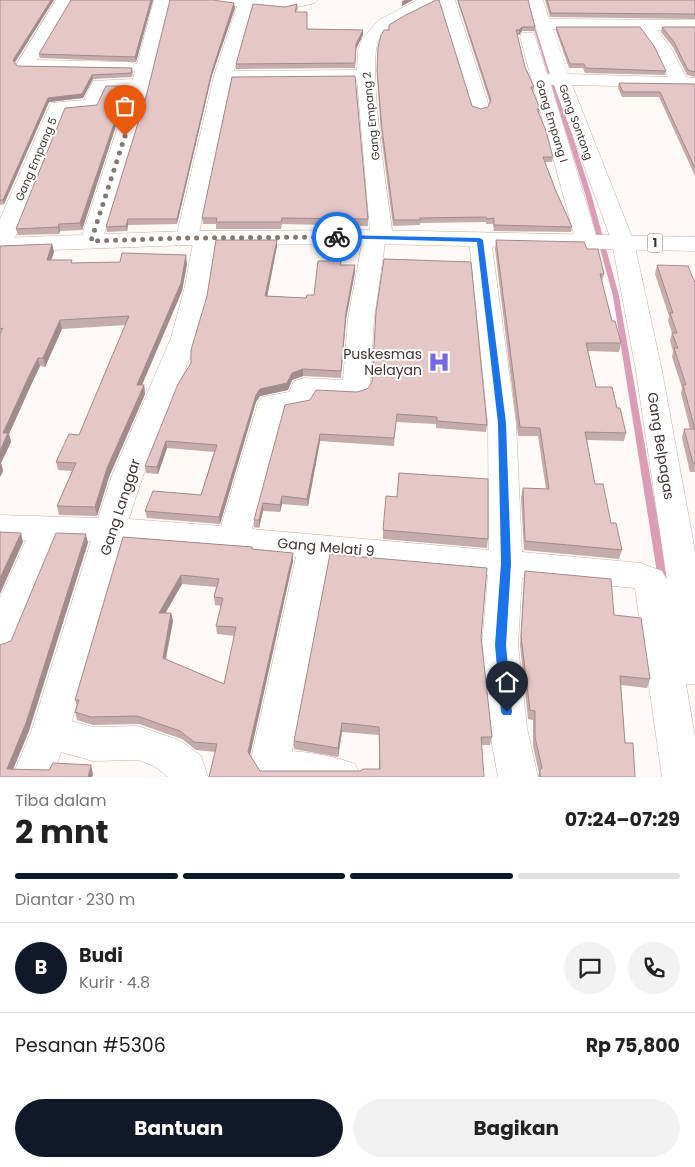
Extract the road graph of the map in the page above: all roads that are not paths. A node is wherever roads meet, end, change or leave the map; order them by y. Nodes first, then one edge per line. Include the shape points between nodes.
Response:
1 (64, 0) edge
2 (162, 0) edge
3 (219, 0) edge
4 (310, 0) edge
5 (431, 0) edge
6 (447, 0) edge
7 (517, 0) edge
8 (535, 0) edge
9 (246, 2) junction
10 (645, 25) junction
11 (695, 25) edge
12 (536, 26) junction
13 (142, 75) junction
14 (365, 75) junction
15 (223, 76) junction
16 (550, 79) junction
17 (688, 83) edge
18 (480, 106) dead end
19 (378, 237) junction
20 (196, 238) junction
21 (92, 239) junction
22 (480, 240) junction
23 (604, 242) junction
24 (695, 244) edge
25 (0, 245) edge
26 (0, 527) edge
27 (46, 527) junction
28 (112, 530) junction
29 (233, 539) junction
30 (315, 546) junction
31 (506, 563) junction
32 (675, 573) edge
33 (0, 639) edge
34 (684, 664) edge
35 (682, 711) edge
36 (50, 732) junction
37 (32, 777) edge
38 (188, 777) edge
39 (341, 777) edge
40 (518, 777) edge
41 (682, 777) edge

1 - 13 main road via 25,66
2 - 13 main road
3 - 9 main road
4 - 9 main road via 285,5
5 - 14 main road, Gang Empang 2 via 393,17 371,39 366,48
6 - 18 main road
7 - 12 main road
8 - 12 main road, Gang Sontong
9 - 15 main road, Gang Langgar
10 - 11 main road
10 - 12 main road
10 - 17 main road
12 - 16 main road, Gang Sontong
13 - 21 main road
13 - 25 main road, Gang Empang 5 via 99,84 91,105 58,107
14 - 15 main road
14 - 19 main road, Gang Empang 2
15 - 20 main road, Gang Langgar
16 - 17 main road
16 - 23 main road, Gang Sontong
16 - 23 main road, Gang Empang I via 576,197
19 - 20 main road, 1
19 - 22 main road, 1
19 - 29 main road, Gang Empang 2 via 361,319 356,389 304,387 300,400 272,403
20 - 21 main road, 1
20 - 28 main road, Gang Langgar via 197,286 184,338 126,478
21 - 25 main road, 1
22 - 23 main road, 1
22 - 31 main road via 502,423
23 - 24 main road, 1
23 - 32 main road, Gang Belpagas via 649,371
26 - 27 main road, Gang Melati 9
27 - 28 main road, Gang Melati 9
27 - 33 main road
28 - 29 main road, Gang Melati 9
28 - 36 main road, Gang Langgar
29 - 30 main road, Gang Melati 9
30 - 31 main road, Gang Melati 9
30 - 39 main road via 271,760 277,767
31 - 32 main road, Gang Melati 9 via 641,576
31 - 40 main road via 500,645 508,728
32 - 34 main road, Gang Belpagas
34 - 35 main road, Gang Belpagas
35 - 41 main road, Gang Belpagas
36 - 37 main road, Gang Langgar
36 - 38 main road via 93,744 138,744 180,762 187,769

